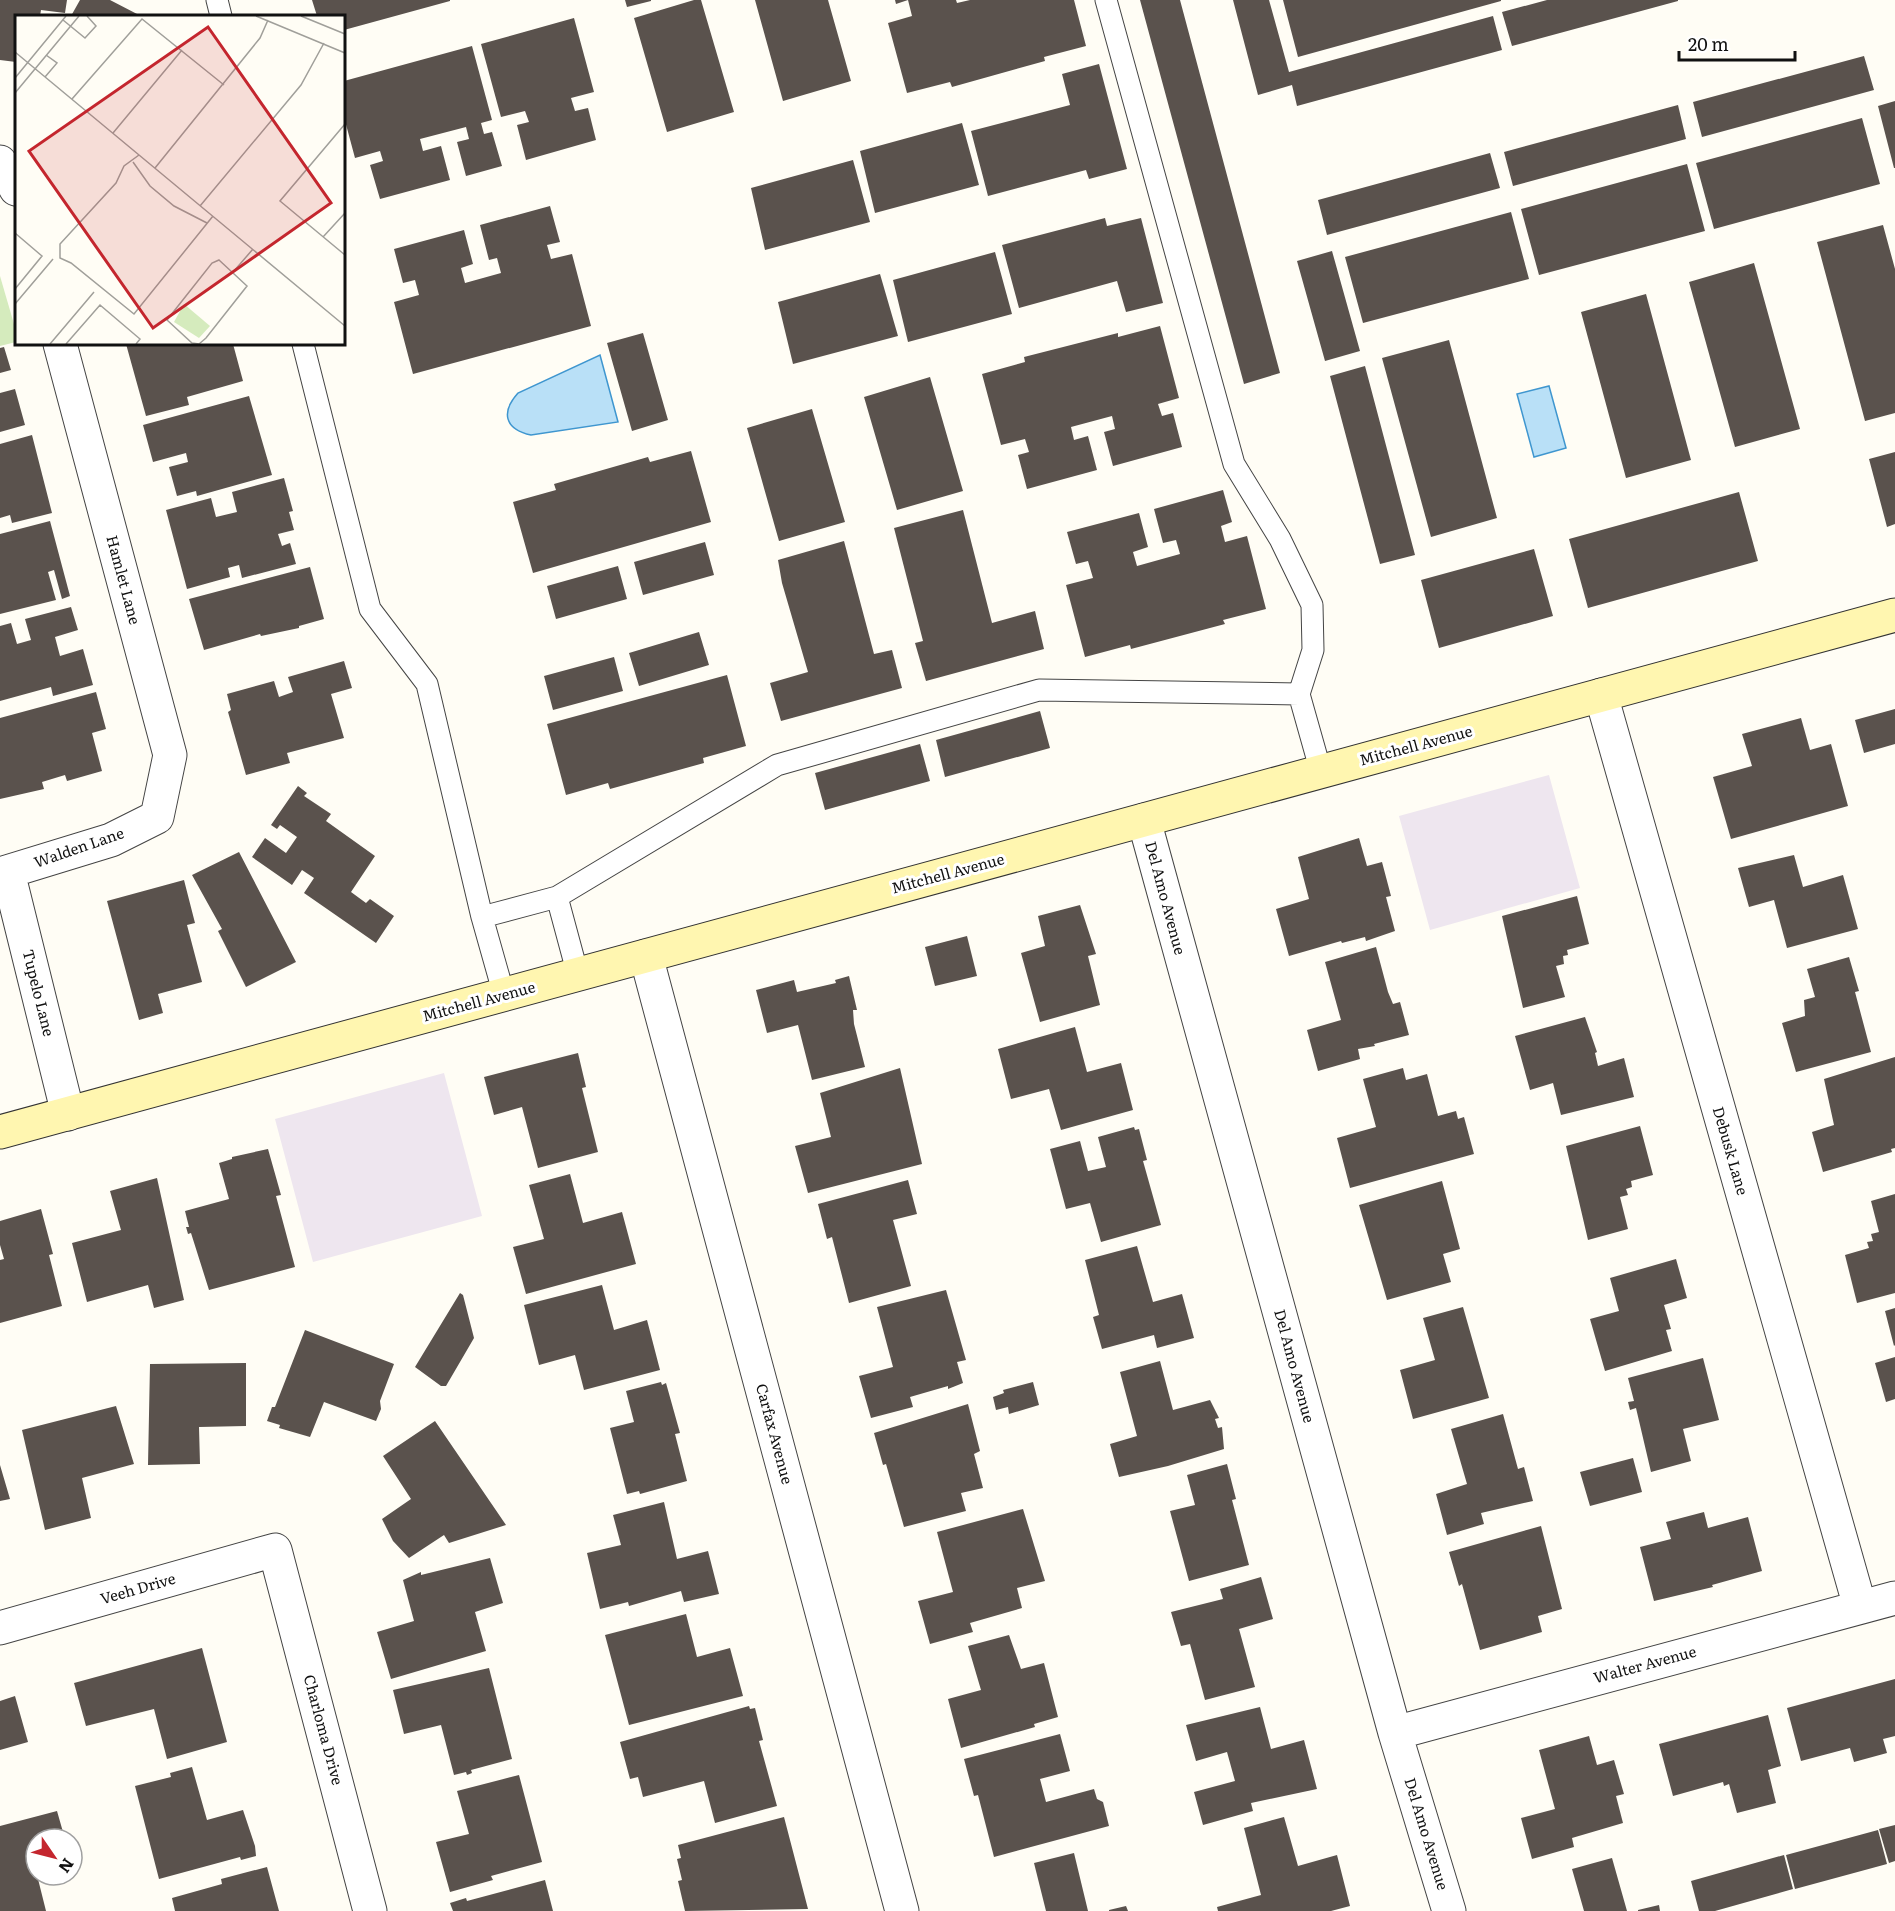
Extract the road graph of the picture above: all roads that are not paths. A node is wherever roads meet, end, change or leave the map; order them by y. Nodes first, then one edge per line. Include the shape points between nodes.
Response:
1 (217, 0) edge
2 (1106, 0) edge
3 (221, 15) edge
4 (0, 162) edge
5 (15, 187) edge
6 (60, 345) edge
7 (303, 345) edge
8 (1895, 615) edge
9 (1299, 694) junction
10 (1601, 695) junction
11 (1321, 772) junction
12 (157, 817) joint
13 (1144, 820) junction
14 (4, 873) edge
15 (557, 897) junction
16 (483, 917) junction
17 (646, 956) junction
18 (578, 975) junction
19 (504, 995) junction
20 (68, 1114) junction
21 (0, 1132) edge
22 (275, 1550) joint
23 (1895, 1598) edge
24 (1860, 1607) junction
25 (0, 1628) edge
26 (1395, 1733) junction
27 (370, 1911) edge
28 (902, 1911) edge
29 (1449, 1911) edge

1 - 3 lane
2 - 9 lane via 1234,464 1281,539 1312,605 1313,650
4 - 5 street
6 - 12 street, Hamlet Lane via 170,755
7 - 16 lane via 370,609 427,684
8 - 10 street, Mitchell Avenue
9 - 11 lane
9 - 15 lane via 1039,690 777,765
10 - 11 street, Mitchell Avenue
10 - 24 street, Debusk Lane
11 - 13 street, Mitchell Avenue
12 - 14 street, Walden Lane via 111,840
13 - 17 street, Mitchell Avenue
13 - 26 street, Del Amo Avenue
14 - 20 street, Tupelo Lane
15 - 16 lane
15 - 18 lane
16 - 19 lane
17 - 18 street, Mitchell Avenue
17 - 28 street, Carfax Avenue
18 - 19 street, Mitchell Avenue
19 - 20 street, Mitchell Avenue
20 - 21 street, Mitchell Avenue
22 - 25 street, Veeh Drive
22 - 27 street, Charloma Drive
23 - 24 street, Walter Avenue
24 - 26 street, Walter Avenue
26 - 29 street, Del Amo Avenue

